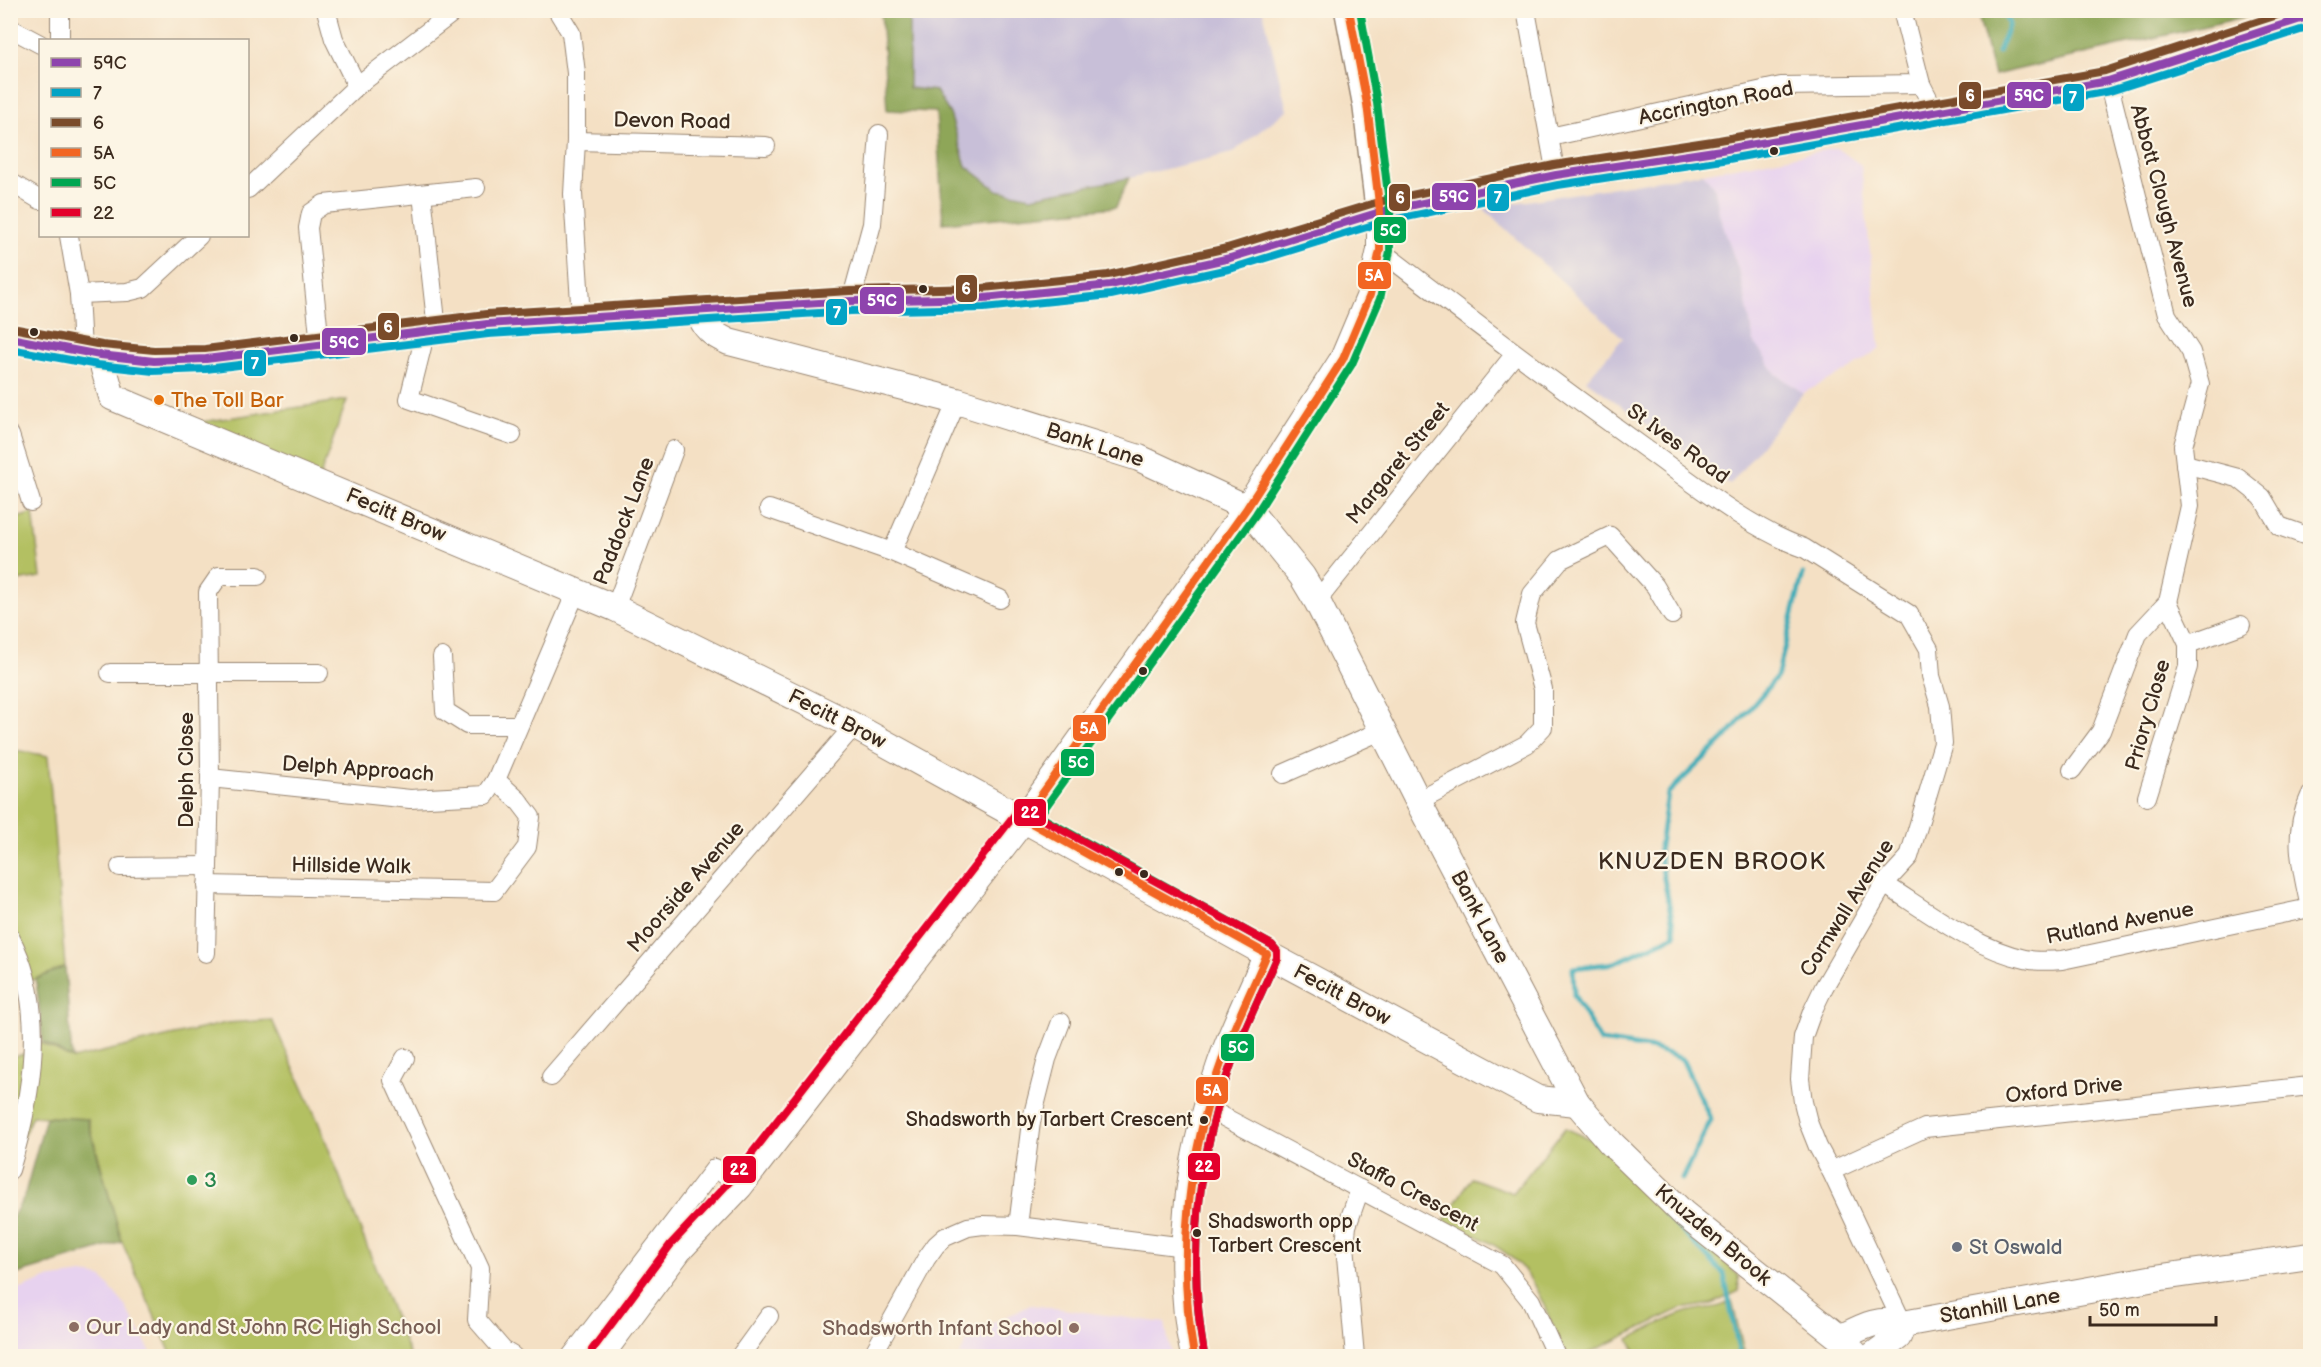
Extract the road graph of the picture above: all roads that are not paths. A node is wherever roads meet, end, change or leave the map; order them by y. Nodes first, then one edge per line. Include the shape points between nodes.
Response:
1 (60, 10) edge
2 (326, 10) edge
3 (456, 10) edge
4 (557, 10) edge
5 (1349, 10) edge
6 (1526, 10) edge
7 (1902, 10) edge
8 (2310, 16) edge
9 (10, 28) edge
10 (60, 39) edge
11 (39, 43) edge
12 (2108, 81) junction
13 (1921, 84) junction
14 (357, 86) junction
15 (1936, 113) junction
16 (879, 134) dead end
17 (1550, 137) junction
18 (576, 141) junction
19 (766, 146) dead end
20 (1556, 175) junction
21 (10, 182) edge
22 (249, 188) edge
23 (476, 188) dead end
24 (422, 194) junction
25 (39, 199) edge
26 (1380, 212) junction
27 (69, 237) edge
28 (198, 237) edge
29 (1380, 250) junction
30 (79, 294) junction
31 (851, 301) junction
32 (699, 311) junction
33 (581, 318) junction
34 (430, 331) junction
35 (10, 338) edge
36 (320, 345) junction
37 (91, 352) junction
38 (1515, 354) junction
39 (957, 401) junction
40 (10, 435) edge
41 (512, 435) dead end
42 (674, 450) dead end
43 (2185, 464) junction
44 (31, 502) dead end
45 (1247, 508) junction
46 (769, 509) dead end
47 (2310, 537) edge
48 (892, 552) junction
49 (258, 576) dead end
50 (576, 592) junction
51 (1000, 599) dead end
52 (1317, 601) junction
53 (2169, 602) junction
54 (615, 608) junction
55 (1672, 615) dead end
56 (2241, 625) dead end
57 (2188, 644) junction
58 (442, 657) dead end
59 (110, 674) dead end
60 (208, 674) junction
61 (319, 674) dead end
62 (1931, 676) joint
63 (518, 725) junction
64 (854, 726) junction
65 (1383, 730) junction
66 (2073, 770) dead end
67 (1284, 774) dead end
68 (210, 778) junction
69 (496, 780) junction
70 (2310, 796) edge
71 (2147, 797) dead end
72 (1418, 801) junction
73 (1024, 819) junction
74 (207, 866) junction
75 (120, 867) dead end
76 (207, 885) junction
77 (1884, 885) junction
78 (2310, 908) edge
79 (10, 937) edge
80 (206, 953) dead end
81 (1267, 954) junction
82 (1061, 1022) dead end
83 (405, 1058) dead end
84 (551, 1077) dead end
85 (2310, 1086) edge
86 (1577, 1103) junction
87 (1207, 1108) junction
88 (10, 1170) edge
89 (1831, 1171) junction
90 (740, 1186) junction
91 (1360, 1189) junction
92 (1018, 1226) junction
93 (1185, 1247) junction
94 (2310, 1257) edge
95 (769, 1316) dead end
96 (1903, 1324) junction
97 (1839, 1338) junction
98 (513, 1356) edge
99 (571, 1356) edge
100 (600, 1356) edge
101 (740, 1356) edge
102 (872, 1356) edge
103 (1194, 1356) edge
104 (1355, 1356) edge
105 (1556, 1356) edge
106 (1857, 1356) edge
107 (1872, 1356) edge

1 - 10 street
2 - 14 street via 334,39
3 - 14 street
4 - 18 street via 571,33 576,73
5 - 26 main road via 1367,104
6 - 17 street
7 - 13 street
8 - 12 main road, Accrington Road
9 - 11 street
12 - 15 main road, Accrington Road
12 - 43 street, Abbott Clough Avenue via 2167,315 2192,352 2200,384 2182,446
13 - 15 street
13 - 17 street, Accrington Road via 1781,86
14 - 22 street
15 - 20 main road, Accrington Road
16 - 31 street via 872,224
17 - 20 street
18 - 19 street, Devon Road
18 - 33 street via 573,194
20 - 26 main road, Accrington Road
21 - 25 street
23 - 24 street
24 - 34 street
24 - 36 street via 324,204 311,213 308,228
26 - 29 main road
26 - 31 main road, Accrington Road via 1230,258 1110,285 984,298
27 - 30 street
28 - 30 street via 142,288
29 - 38 street, St Ives Road
29 - 45 main road via 1370,295 1343,359
30 - 37 street
31 - 32 main road, Accrington Road
32 - 33 main road, Accrington Road
32 - 39 main road, Bank Lane via 702,323 729,342
33 - 34 main road, Accrington Road
34 - 36 main road, Accrington Road
34 - 41 street via 409,399
35 - 37 main road, Accrington Road
36 - 37 main road, Accrington Road via 154,361
37 - 50 main road, Fecitt Brow via 112,396
38 - 52 street, Margaret Street
38 - 62 street, St Ives Road via 1718,500 1909,614 1929,650
39 - 45 main road, Bank Lane via 1139,458
39 - 48 street
40 - 44 street
42 - 54 street, Paddock Lane
43 - 47 street via 2238,478 2262,497 2278,526
43 - 53 street, Abbott Clough Avenue via 2190,506
45 - 52 main road, Bank Lane via 1302,576
45 - 73 main road
46 - 48 street
48 - 51 street
49 - 60 street, Delph Close via 219,576 208,592
50 - 54 main road, Fecitt Brow
50 - 63 street
52 - 65 main road, Bank Lane
53 - 57 street, Priory Close
53 - 66 street via 2138,634 2101,731
54 - 64 main road, Fecitt Brow
55 - 72 street via 1655,586 1610,536 1560,560 1532,594 1525,623 1544,688 1543,727 1527,744
56 - 57 street, Priory Close
57 - 71 street, Priory Close via 2188,667
58 - 63 street via 445,711 466,725
59 - 60 street
60 - 61 street
60 - 68 street, Delph Close
62 - 77 street, Cornwall Avenue via 1940,706 1943,743 1909,857
63 - 69 street
64 - 73 main road, Fecitt Brow
64 - 84 street, Moorside Avenue
65 - 67 street
65 - 72 main road, Bank Lane
68 - 69 street, Delph Approach via 410,798 486,795
68 - 74 street, Delph Close
69 - 76 street, Hillside Walk via 531,817 527,846 494,891
70 - 78 street via 2298,837
72 - 86 main road, Bank Lane
73 - 81 main road, Fecitt Brow
73 - 90 main road
74 - 75 street
74 - 76 street, Delph Close
76 - 80 street, Delph Close
77 - 78 street, Rutland Avenue via 1974,939 2024,959 2043,961
77 - 89 street, Cornwall Avenue via 1824,987 1803,1037 1803,1102 1818,1148
79 - 88 street via 19,952 33,1013 33,1069
81 - 86 main road, Fecitt Brow via 1538,1100
81 - 87 main road via 1219,1068
82 - 92 street via 1031,1122
83 - 98 street via 393,1080 480,1268 477,1320
85 - 89 street, Oxford Drive via 1925,1128
86 - 97 main road, Knuzden Brook via 1611,1143 1684,1214
87 - 91 street, Staffa Crescent
87 - 93 main road via 1191,1175
89 - 96 street, Cornwall Avenue
90 - 99 street via 715,1168
90 - 100 main road via 678,1250
91 - 104 street via 1345,1245
91 - 105 street, Staffa Crescent via 1502,1265 1531,1301
92 - 93 street
92 - 102 street via 968,1227 936,1245
93 - 103 main road via 1186,1305
94 - 96 main road, Stanhill Lane via 2155,1278
95 - 101 street
96 - 97 main road, Stanhill Lane via 1888,1320
96 - 107 main road via 1898,1337
97 - 106 main road, Knuzden Brook

